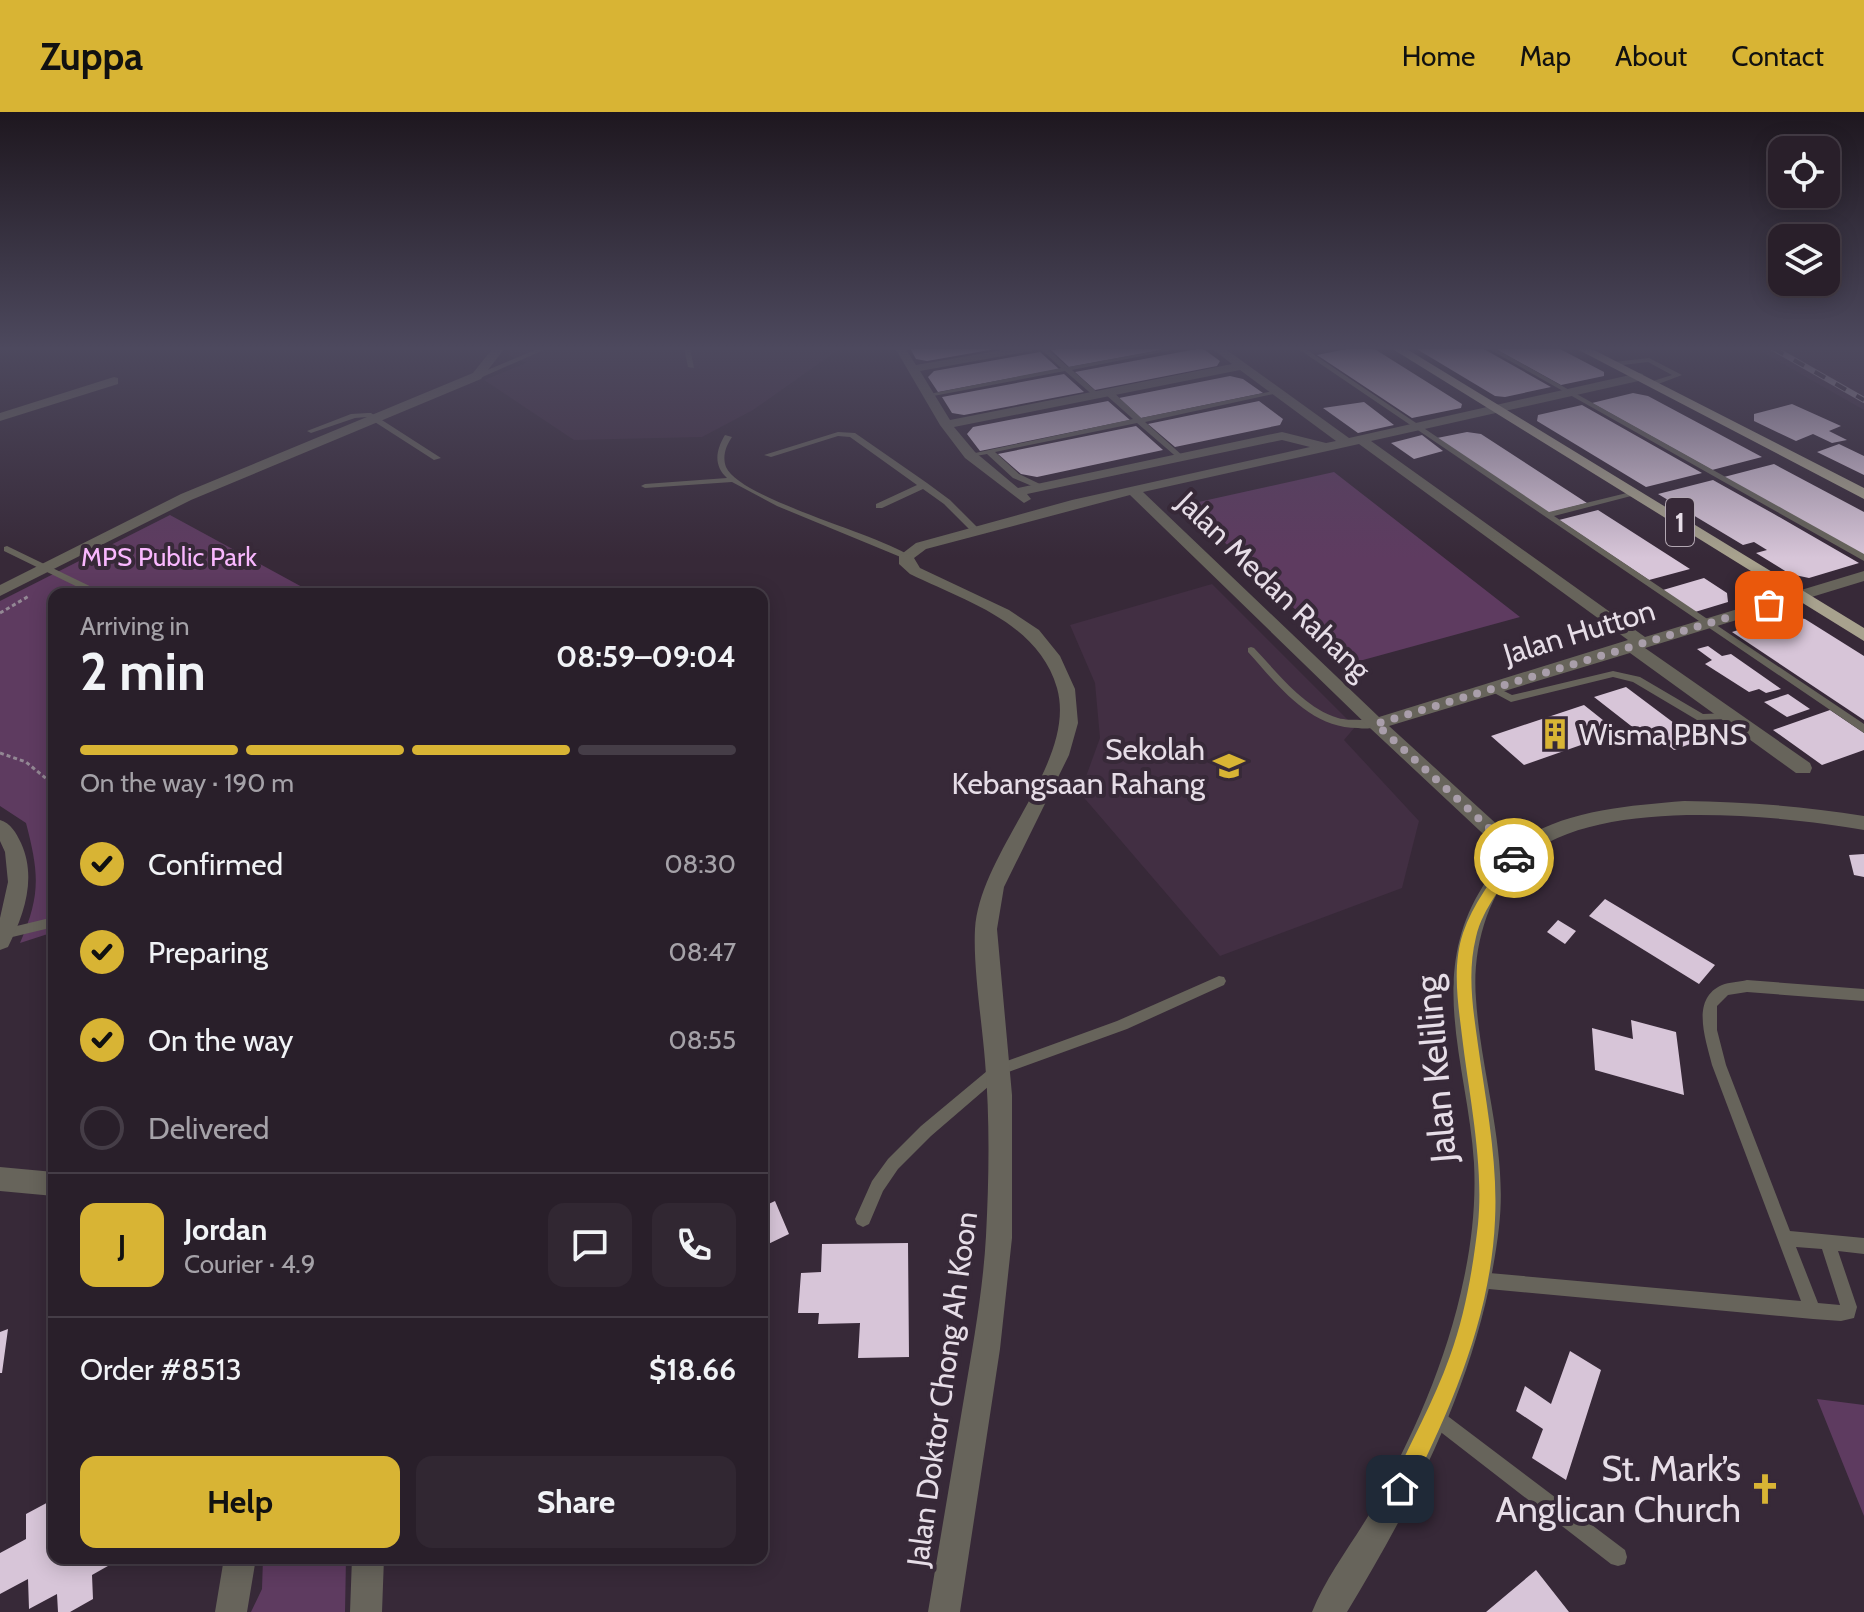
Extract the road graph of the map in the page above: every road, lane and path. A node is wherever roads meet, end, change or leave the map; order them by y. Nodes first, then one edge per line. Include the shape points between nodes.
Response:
1 (348, 418) edge
2 (373, 418) edge
3 (381, 418) edge
4 (942, 418) edge
5 (981, 418) edge
6 (1136, 418) edge
7 (1149, 418) edge
8 (1318, 418) edge
9 (1404, 418) edge
10 (1456, 418) edge
11 (1511, 418) edge
12 (1614, 418) edge
13 (1717, 418) edge
14 (376, 420) junction
15 (1139, 420) junction
16 (946, 425) junction
17 (1417, 427) junction
18 (311, 431) dead end
19 (728, 437) dead end
20 (1355, 442) junction
21 (1328, 448) junction
22 (989, 451) junction
23 (768, 455) dead end
24 (970, 455) junction
25 (437, 458) dead end
26 (1180, 458) junction
27 (732, 480) junction
28 (924, 485) junction
29 (645, 486) dead end
30 (1039, 487) junction
31 (1133, 490) junction
32 (1017, 492) junction
33 (1632, 493) junction
34 (1864, 494) edge
35 (879, 506) dead end
36 (1038, 513) junction
37 (1547, 515) junction
38 (977, 532) junction
39 (7, 549) dead end
40 (906, 556) junction
41 (1864, 558) edge
42 (42, 569) junction
43 (1864, 576) edge
44 (85, 588) edge
45 (0, 591) edge
46 (1799, 596) junction
47 (1708, 624) junction
48 (1864, 636) edge
49 (1636, 644) junction
50 (1251, 650) dead end
51 (1490, 688) junction
52 (1729, 716) junction
53 (1376, 724) junction
54 (1864, 729) edge
55 (0, 753) edge
56 (1803, 768) dead end
57 (48, 780) edge
58 (1864, 823) edge
59 (0, 827) edge
60 (1517, 854) junction
61 (48, 924) edge
62 (2, 937) edge
63 (1219, 981) dead end
64 (1864, 995) edge
65 (998, 1070) junction
66 (0, 1179) edge
67 (48, 1183) edge
68 (863, 1219) dead end
69 (1785, 1238) junction
70 (1827, 1242) junction
71 (1864, 1246) edge
72 (1478, 1280) junction
73 (1813, 1311) junction
74 (1435, 1417) junction
75 (1618, 1557) dead end
76 (239, 1564) edge
77 (368, 1564) edge
78 (231, 1612) edge
79 (366, 1612) edge
80 (944, 1612) edge
81 (1328, 1612) edge

1 - 18 lane
2 - 14 lane
3 - 14 street
4 - 16 street
5 - 16 street
6 - 15 lane
7 - 15 lane
8 - 20 street
9 - 17 lane
10 - 17 street
11 - 33 highway, 1
12 - 41 lane
13 - 34 highway
14 - 25 lane
14 - 42 street via 186,497
15 - 22 lane
15 - 26 lane
16 - 24 street
17 - 20 street
17 - 37 lane
19 - 27 lane via 721,458
20 - 21 street
20 - 49 street
21 - 26 street via 1282,436
21 - 31 street
22 - 24 lane
22 - 30 lane via 1016,476
23 - 28 lane via 846,434
24 - 32 street
26 - 30 street
27 - 29 lane
27 - 40 lane, Jalan Doktor Chong Ah Koon
28 - 35 lane
28 - 38 lane
30 - 32 street
31 - 36 street
31 - 53 street, Jalan Medan Rahang
32 - 36 street
33 - 37 lane
33 - 46 highway, 1
36 - 38 street
37 - 47 lane
38 - 40 street via 921,546
39 - 42 lane
40 - 65 street, Jalan Doktor Chong Ah Koon via 915,571 1033,633 1052,656 1066,689 1069,723 1060,755 994,887 986,929
42 - 44 lane
42 - 45 street
43 - 46 street, Jalan Hutton
46 - 47 street, Jalan Hutton
46 - 48 highway, 1
47 - 49 street, Jalan Hutton
47 - 54 lane
49 - 51 street, Jalan Hutton
49 - 52 street
50 - 53 lane via 1315,713 1340,725
51 - 52 lane via 1511,699 1613,674 1636,679 1701,718
51 - 53 street, Jalan Hutton
52 - 56 street
53 - 60 street, Jalan Medan Rahang
55 - 57 path via 26,762
58 - 60 street, Jalan Keliling via 1763,810 1625,813 1581,822
59 - 62 street via 8,834 18,870
60 - 72 street, Jalan Keliling via 1483,904 1469,934 1464,963 1484,1148 1487,1221
61 - 62 lane
63 - 65 lane via 1122,1025
64 - 69 lane via 1747,986 1724,990 1710,1004 1719,1065
65 - 68 lane via 893,1164
65 - 80 street, Jalan Doktor Chong Ah Koon via 999,1238
66 - 67 street
69 - 70 lane
69 - 73 lane
70 - 71 lane
70 - 73 lane via 1848,1312
72 - 73 lane
72 - 74 street, Jalan Keliling via 1460,1354
74 - 75 lane
74 - 81 street, Jalan Keliling via 1377,1534
76 - 78 street
77 - 79 street

